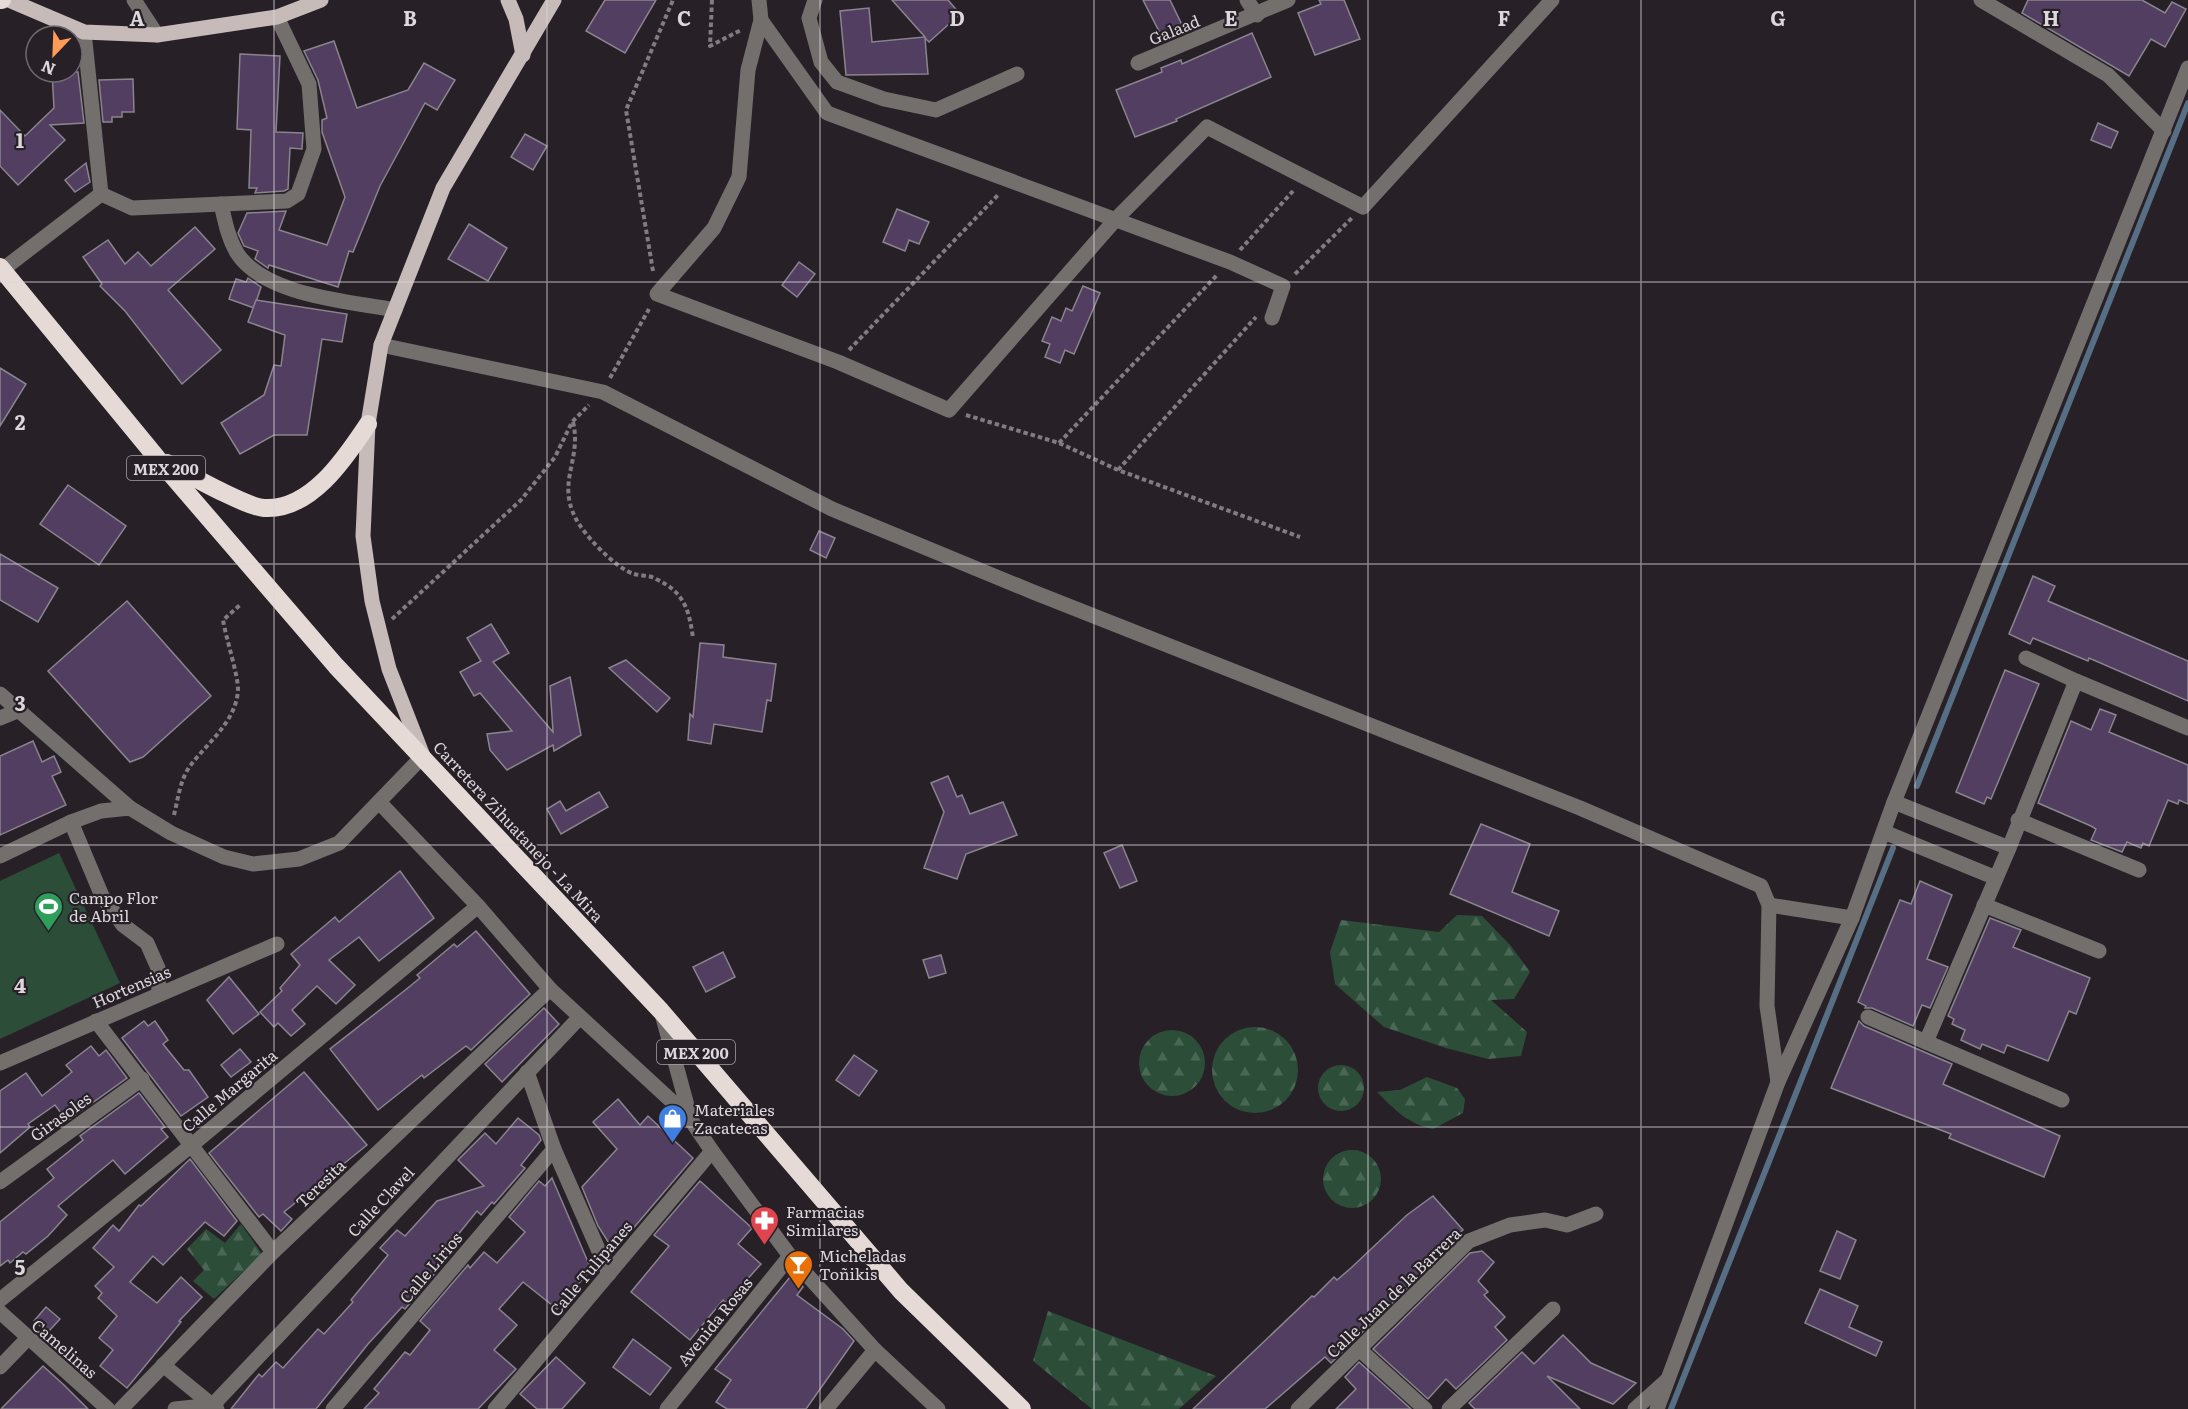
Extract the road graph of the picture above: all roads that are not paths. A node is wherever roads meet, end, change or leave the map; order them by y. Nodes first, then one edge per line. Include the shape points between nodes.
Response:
1 (9, 0) edge
2 (134, 0) edge
3 (321, 0) edge
4 (508, 0) edge
5 (554, 0) edge
6 (759, 0) edge
7 (815, 0) edge
8 (1247, 0) edge
9 (1288, 0) edge
10 (1552, 0) edge
11 (1981, 0) edge
12 (1257, 15) junction
13 (277, 17) junction
14 (761, 20) junction
15 (65, 24) edge
16 (84, 32) joint
17 (157, 35) junction
18 (523, 55) junction
19 (1138, 63) dead end
20 (2188, 68) edge
21 (1017, 74) dead end
22 (2164, 131) junction
23 (101, 194) junction
24 (221, 204) junction
25 (1116, 219) junction
26 (1, 268) edge
27 (395, 310) junction
28 (1266, 315) road end
29 (381, 345) junction
30 (368, 424) junction
31 (157, 459) junction
32 (2026, 658) dead end
33 (2076, 681) junction
34 (0, 694) edge
35 (17, 711) junction
36 (0, 718) edge
37 (2188, 728) edge
38 (423, 756) junction
39 (1894, 802) junction
40 (380, 803) junction
41 (129, 808) junction
42 (2018, 820) junction
43 (71, 822) junction
44 (1884, 832) junction
45 (2009, 848) junction
46 (0, 856) edge
47 (2139, 870) dead end
48 (1996, 878) junction
49 (1769, 905) junction
50 (1984, 905) junction
51 (478, 906) junction
52 (1852, 918) junction
53 (277, 944) dead end
54 (2099, 951) dead end
55 (550, 989) junction
56 (159, 994) junction
57 (661, 1011) junction
58 (1868, 1017) dead end
59 (579, 1018) junction
60 (96, 1021) junction
61 (1926, 1042) junction
62 (0, 1063) edge
63 (527, 1072) junction
64 (142, 1079) junction
65 (1778, 1082) junction
66 (2062, 1100) dead end
67 (691, 1120) junction
68 (193, 1144) junction
69 (554, 1149) junction
70 (712, 1151) junction
71 (0, 1182) edge
72 (1596, 1214) dead end
73 (273, 1252) junction
74 (790, 1256) junction
75 (609, 1274) junction
76 (0, 1300) edge
77 (1553, 1308) dead end
78 (0, 1312) edge
79 (27, 1339) junction
80 (1359, 1349) junction
81 (875, 1350) junction
82 (163, 1365) junction
83 (0, 1367) edge
84 (1670, 1377) junction
85 (213, 1408) edge
86 (108, 1409) edge
87 (121, 1409) edge
88 (175, 1409) edge
89 (333, 1409) edge
90 (495, 1409) edge
91 (667, 1409) edge
92 (826, 1409) edge
93 (938, 1409) edge
94 (1022, 1409) edge
95 (1298, 1409) edge
96 (1425, 1409) edge
97 (1449, 1409) edge
98 (1635, 1409) edge
99 (1658, 1409) edge

1 - 15 main road
2 - 17 street
3 - 13 main road
4 - 18 main road
5 - 18 main road
6 - 14 street
7 - 21 street via 809,18 821,62 837,82 884,99 936,110
8 - 12 street
9 - 12 street, Galaad
10 - 25 street via 1363,207 1207,127
11 - 22 street via 2108,75
12 - 19 street, Galaad
13 - 17 main road
13 - 24 street via 309,84 314,149 298,194 287,201
14 - 25 street via 826,113
14 - 25 street via 748,70 739,177 714,228 657,294 838,362 949,410
16 - 17 main road
16 - 23 street
18 - 27 main road via 443,188
20 - 22 street
22 - 39 street
23 - 24 street via 132,208
23 - 26 street
24 - 27 street via 237,254 260,275 285,288
25 - 28 street via 1283,286
26 - 31 highway, Carretera Zihuatanejo - La Mira / MEX 200
27 - 29 main road
29 - 30 main road
29 - 49 street via 603,392 832,509 1736,874 1761,886
30 - 31 highway via 328,479 293,502 264,508
30 - 38 main road via 363,536 389,669
31 - 38 highway, Carretera Zihuatanejo - La Mira / MEX 200 via 336,666
32 - 33 street
33 - 37 street
33 - 42 street
34 - 35 street
35 - 36 street
35 - 41 street
38 - 40 street
38 - 57 highway, Carretera Zihuatanejo - La Mira / MEX 200
39 - 44 street
39 - 45 street
40 - 41 street via 339,843 299,859 253,864 224,857
40 - 51 street
41 - 43 street via 101,811
42 - 45 street
42 - 47 street
43 - 46 street
43 - 56 street via 102,896 123,926 147,944 158,968
44 - 48 street
44 - 52 street
45 - 48 street
48 - 50 street
49 - 52 street
49 - 65 street via 1767,1006
50 - 54 street
50 - 61 street
51 - 55 street
51 - 68 street, Calle Margarita
52 - 65 street
53 - 56 street, Hortensias
55 - 59 street
55 - 73 street, Teresita
56 - 60 street, Hortensias
57 - 67 street
57 - 94 highway, Carretera Zihuatanejo - La Mira / MEX 200 via 901,1290
58 - 61 street
59 - 63 street, Calle Clavel
59 - 67 street
60 - 62 street, Hortensias
60 - 64 street
61 - 66 street
63 - 69 street
63 - 85 street, Calle Clavel
64 - 68 street
64 - 71 street, Girasoles
65 - 84 street
67 - 70 street
68 - 73 street
68 - 76 street, Calle Margarita
69 - 75 street
69 - 89 street, Calle Lirios
70 - 74 street
70 - 75 street, Calle Tulipanes
72 - 80 street, Calle Juan de la Barrera via 1567,1225 1545,1220 1509,1225 1470,1240
73 - 82 street, Teresita
74 - 81 street
74 - 91 street, Avenida Rosas
75 - 90 street, Calle Tulipanes
77 - 97 street
78 - 79 street, Camelinas
79 - 83 street
79 - 86 street, Camelinas
80 - 95 street, Calle Juan de la Barrera
80 - 96 street
81 - 92 street
81 - 93 street
82 - 85 street
82 - 87 street, Teresita
84 - 98 street
84 - 99 street
85 - 88 street

